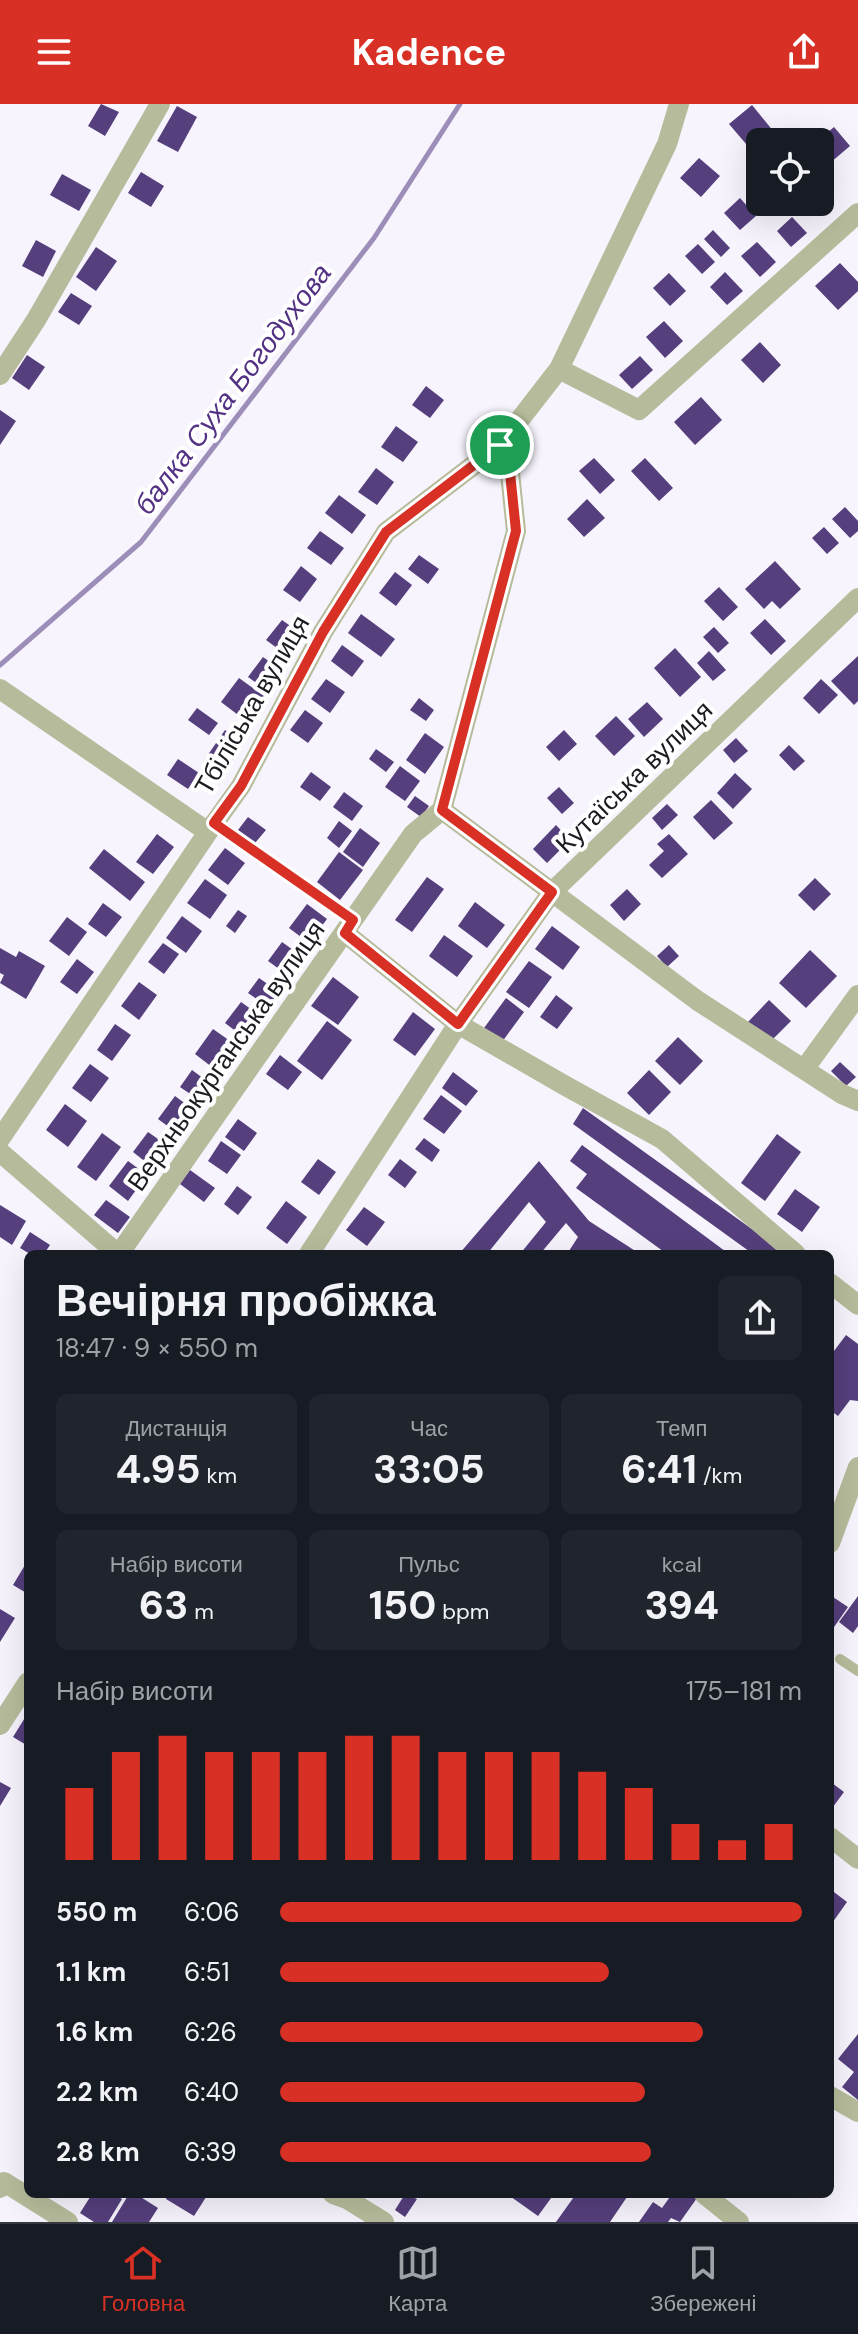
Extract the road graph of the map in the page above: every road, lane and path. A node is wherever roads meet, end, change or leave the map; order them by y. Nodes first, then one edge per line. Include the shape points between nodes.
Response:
1 (160, 104) edge
2 (679, 104) edge
3 (858, 213) edge
4 (559, 369) junction
5 (0, 375) edge
6 (500, 445) junction
7 (858, 598) edge
8 (0, 689) edge
9 (442, 810) junction
10 (211, 828) junction
11 (552, 892) junction
12 (349, 926) junction
13 (858, 995) edge
14 (458, 1024) junction
15 (805, 1068) junction
16 (858, 1101) edge
17 (0, 1139) edge
18 (0, 1152) edge
19 (113, 1250) edge
20 (121, 1250) edge
21 (312, 1250) edge
22 (791, 1250) edge
23 (834, 1286) edge
24 (858, 1305) edge
25 (858, 1467) edge
26 (834, 1532) edge
27 (840, 1659) dead end
28 (858, 1671) edge
29 (24, 1688) edge
30 (0, 1725) edge
31 (834, 1840) edge
32 (858, 1859) edge
33 (834, 2098) edge
34 (858, 2112) edge
35 (0, 2188) edge
36 (24, 2194) edge
37 (30, 2198) edge
38 (344, 2198) edge
39 (709, 2198) edge
40 (68, 2222) edge
41 (384, 2222) edge
42 (739, 2222) edge

1 - 5 street
2 - 4 street, Тбіліська вулиця via 667,144
3 - 4 street via 639,410
4 - 6 street, Тбіліська вулиця
6 - 9 street via 510,473 516,531
6 - 10 street, Тбіліська вулиця via 386,532 323,632 241,786
7 - 11 street, Кутаїська вулиця
8 - 10 street
9 - 11 street
9 - 12 street, Верхньокурганська вулиця via 413,834
10 - 12 path
10 - 17 street, Тбіліська вулиця
11 - 14 street, Кутаїська вулиця
11 - 15 street via 698,1001
12 - 14 street
12 - 20 street, Верхньокурганська вулиця
13 - 15 street
14 - 21 street, Кутаїська вулиця
14 - 22 street via 662,1139
15 - 16 street
18 - 19 street
23 - 24 street
25 - 26 street
27 - 28 lane
29 - 30 street
31 - 32 street
33 - 34 street
35 - 36 street via 4,2182
37 - 40 street
38 - 41 street
39 - 42 street

